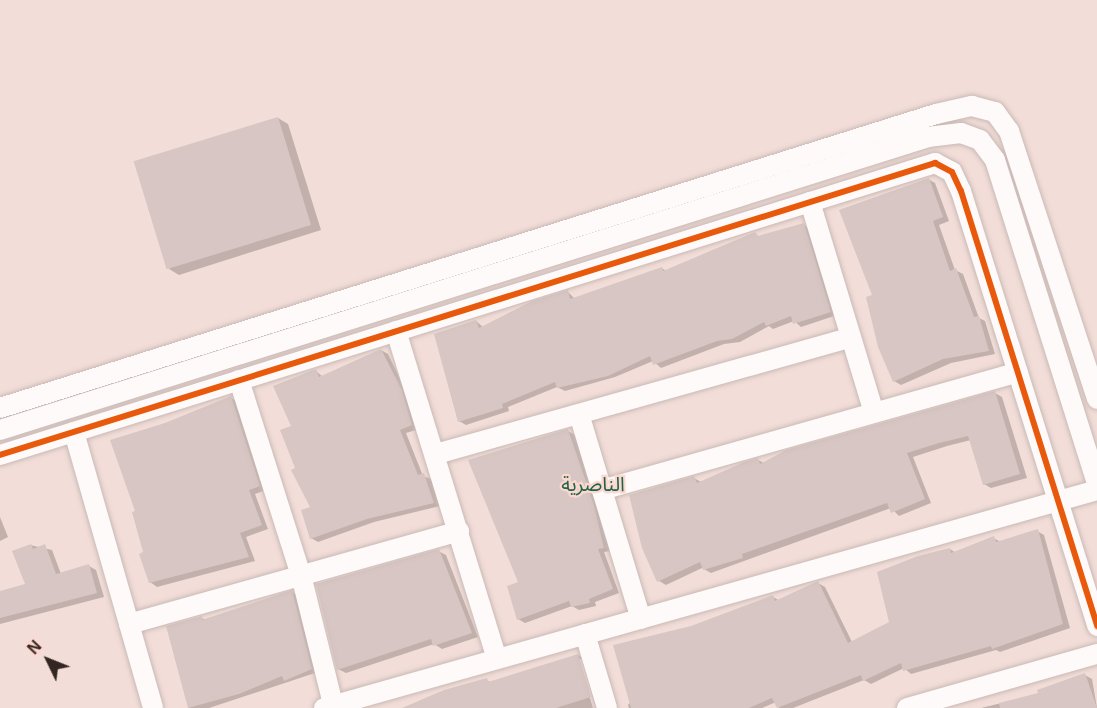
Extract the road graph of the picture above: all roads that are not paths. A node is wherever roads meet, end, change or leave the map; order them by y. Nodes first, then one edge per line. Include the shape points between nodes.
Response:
1 (810, 202) junction
2 (396, 331) junction
3 (851, 337) junction
4 (1018, 372) junction
5 (239, 381) junction
6 (1097, 399) edge
7 (0, 408) edge
8 (874, 413) junction
9 (579, 414) junction
10 (0, 430) edge
11 (74, 432) junction
12 (436, 454) junction
13 (0, 455) edge
14 (1097, 484) edge
15 (602, 490) junction
16 (1097, 490) edge
17 (1058, 501) junction
18 (459, 531) junction
19 (301, 575) junction
20 (641, 619) junction
21 (129, 624) junction
22 (1097, 626) edge
23 (585, 634) junction
24 (1097, 654) edge
25 (497, 659) junction
26 (330, 707) edge
27 (153, 708) edge
28 (608, 708) edge
29 (906, 708) edge

1 - 2 street
1 - 3 street
1 - 4 street via 935,163 952,172
2 - 5 street
2 - 12 street
3 - 8 street
3 - 9 street
4 - 8 street
4 - 17 street
5 - 11 street
5 - 19 street
6 - 7 street via 1009,131 995,112 972,106 936,114
8 - 15 street
9 - 12 street
9 - 15 street
10 - 14 street via 928,137 961,133 980,140 995,160
11 - 13 street
11 - 21 street
12 - 18 street
15 - 20 street
16 - 17 street
17 - 20 street
17 - 22 street
18 - 19 street
18 - 25 street
19 - 21 street
19 - 26 street
20 - 23 street
21 - 27 street
23 - 25 street
23 - 28 street
24 - 29 street
25 - 26 street

